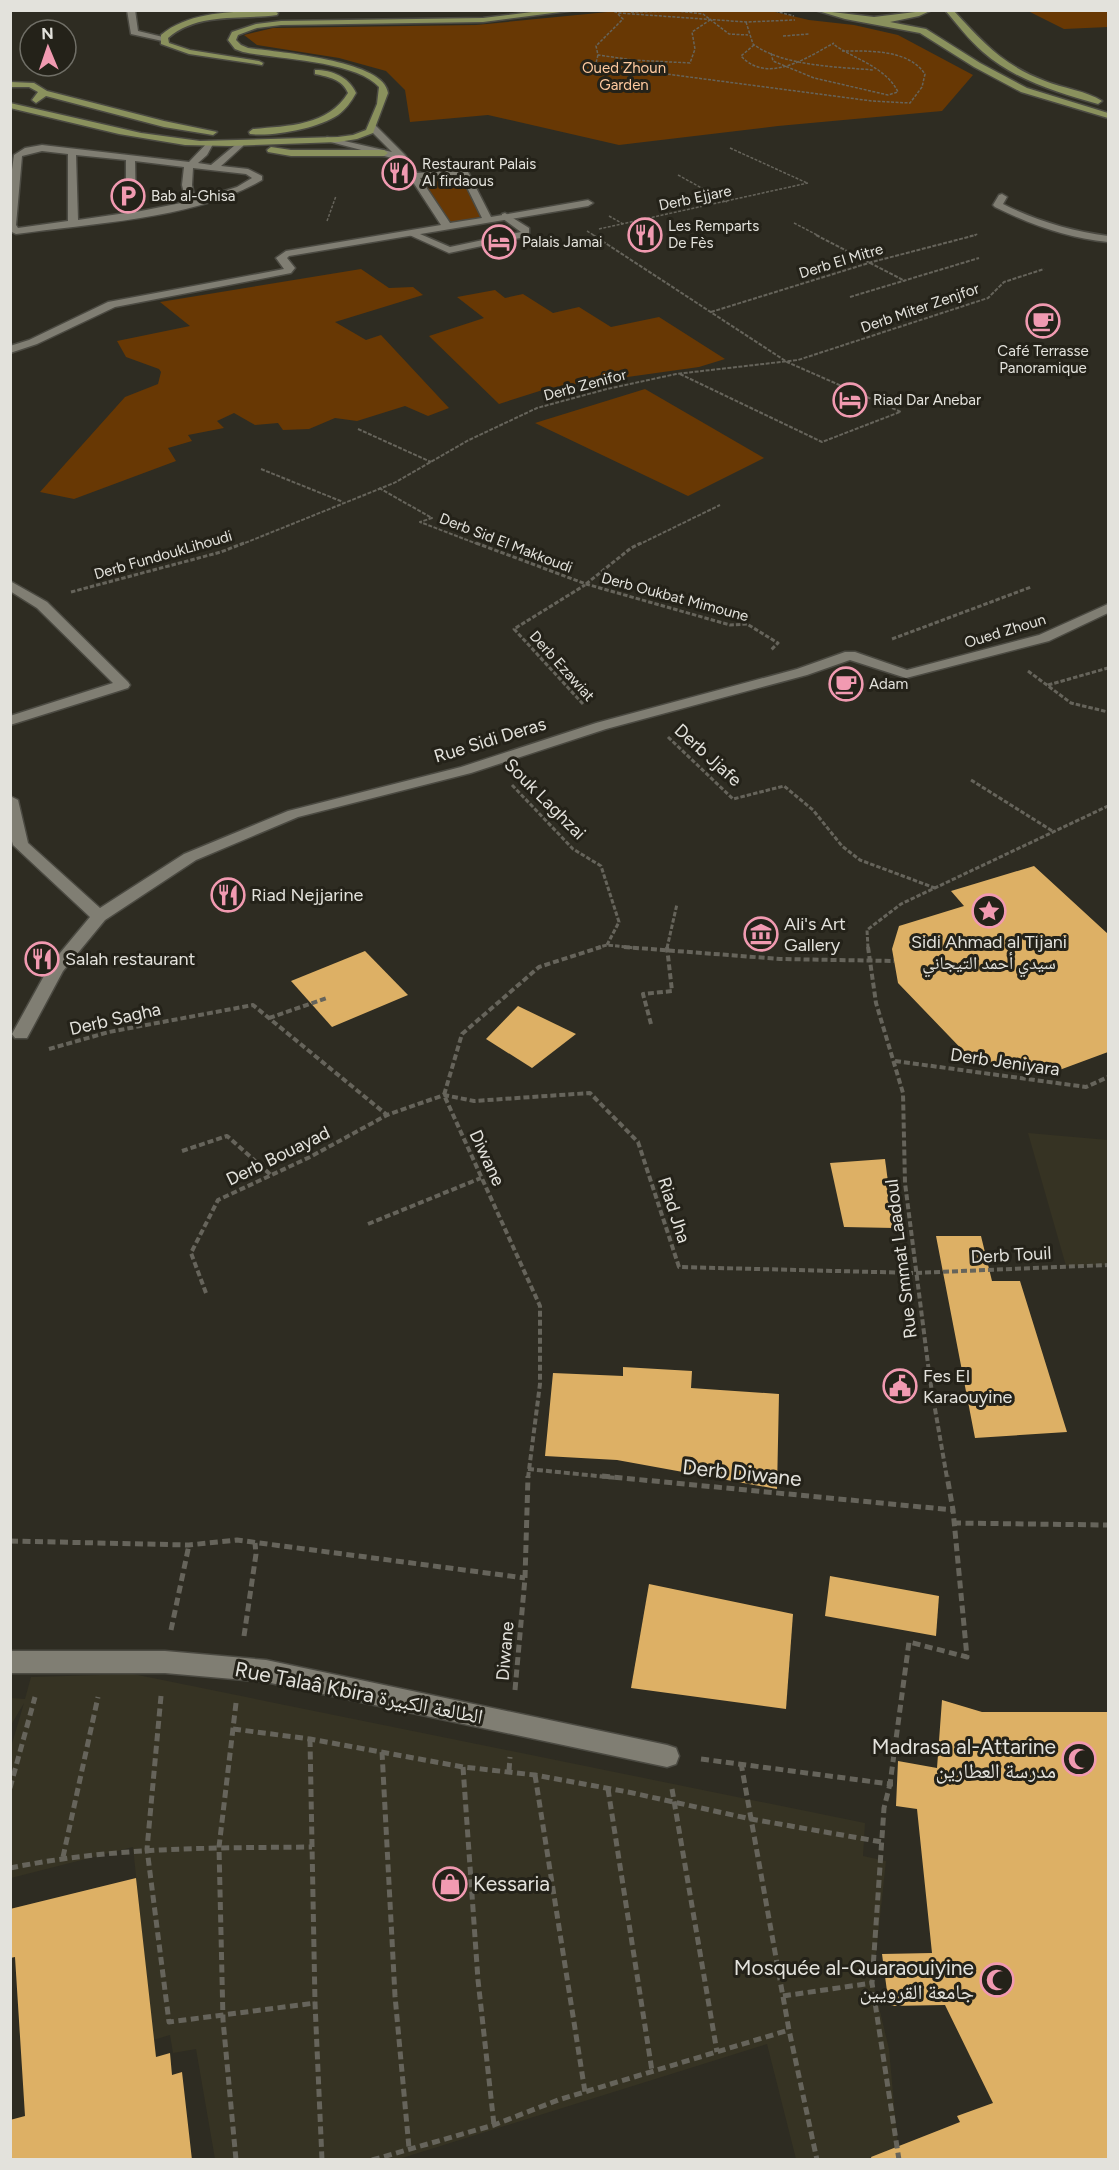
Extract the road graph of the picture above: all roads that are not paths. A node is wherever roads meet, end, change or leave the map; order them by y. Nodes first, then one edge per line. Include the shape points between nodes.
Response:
1 (131, 10) edge
2 (486, 10) edge
3 (573, 10) edge
4 (818, 10) edge
5 (929, 10) edge
6 (948, 10) edge
7 (347, 12) dead end
8 (283, 13) dead end
9 (862, 18) junction
10 (164, 40) junction
11 (269, 64) dead end
12 (304, 70) dead end
13 (13, 84) edge
14 (44, 93) junction
15 (1108, 104) edge
16 (10, 105) edge
17 (1108, 116) edge
18 (371, 126) junction
19 (221, 132) dead end
20 (245, 132) dead end
21 (325, 139) junction
22 (209, 144) junction
23 (240, 144) junction
24 (255, 144) junction
25 (72, 152) junction
26 (384, 153) junction
27 (402, 157) junction
28 (130, 159) junction
29 (189, 166) junction
30 (212, 169) junction
31 (415, 176) junction
32 (1002, 197) dead end
33 (588, 203) dead end
34 (191, 204) junction
35 (131, 213) junction
36 (504, 216) junction
37 (487, 219) junction
38 (73, 222) junction
39 (447, 226) junction
40 (410, 233) junction
41 (1108, 239) edge
42 (11, 349) edge
43 (10, 585) edge
44 (1108, 608) edge
45 (850, 655) joint
46 (10, 721) edge
47 (10, 800) edge
48 (99, 916) junction
49 (21, 1034) dead end
50 (10, 1662) edge
51 (667, 1756) road end

1 - 10 street via 134,32
2 - 7 main road
3 - 18 main road via 483,20 281,23 247,28 232,37 234,44 246,50 356,69 377,79 383,88 382,102
4 - 9 main road
5 - 9 main road via 900,18
6 - 15 main road via 982,48 1004,64 1064,91
8 - 10 main road via 196,21 172,29
9 - 17 main road via 923,31 1017,86
10 - 11 main road via 178,50
12 - 20 main road via 337,77 348,84 352,93 346,106 327,119 306,126
13 - 14 main road via 35,86
14 - 16 main road via 34,101
14 - 19 main road via 164,124
16 - 22 main road via 139,135
18 - 21 main road via 361,136
18 - 27 street
21 - 24 main road
21 - 26 street
22 - 23 main road
22 - 29 street
23 - 24 main road
23 - 30 street
24 - 26 main road via 291,153
25 - 28 street
25 - 38 street
25 - 38 street via 42,148 18,155 11,226 16,231
26 - 27 street
27 - 31 street
28 - 29 street
28 - 35 street
29 - 30 street
29 - 34 street
30 - 34 street via 248,172 259,178 250,186
31 - 37 street via 464,172
31 - 39 street
32 - 41 street via 998,204 1037,222 1070,234
33 - 36 street
34 - 35 street
35 - 38 street
36 - 37 street
36 - 40 street via 526,230 526,234 449,250
37 - 39 street
39 - 40 street
40 - 42 street via 286,254 281,258 290,268 287,271 112,304
43 - 46 street via 37,602 123,685
44 - 45 street, Oued Zhoun via 1044,638 906,674
45 - 48 street, Rue Sidi Deras via 490,762 293,814 190,857
47 - 48 street via 21,845
48 - 49 street, Rue Sidi Deras via 56,969
50 - 51 street, Rue Talaâ Kbira الطالعة الكبيرة via 165,1662 266,1671

